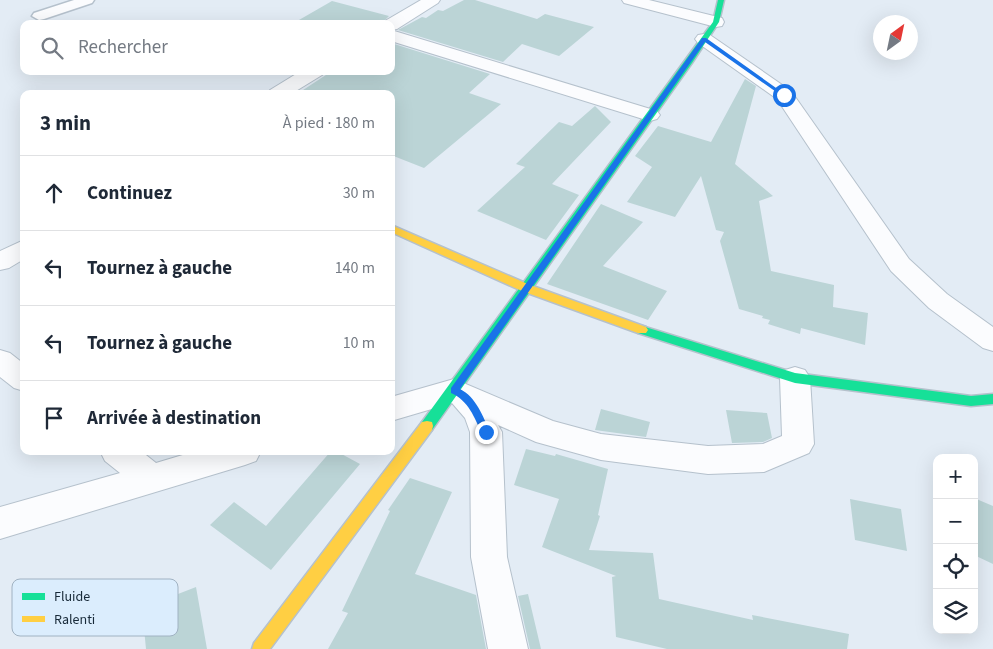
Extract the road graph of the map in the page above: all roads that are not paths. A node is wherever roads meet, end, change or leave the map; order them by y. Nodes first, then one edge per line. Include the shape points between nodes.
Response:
1 (87, 0) edge
2 (432, 0) edge
3 (630, 0) edge
4 (721, 0) edge
5 (39, 16) dead end
6 (395, 23) edge
7 (710, 31) junction
8 (395, 36) edge
9 (308, 75) edge
10 (284, 90) edge
11 (650, 115) junction
12 (395, 230) edge
13 (20, 250) edge
14 (0, 262) edge
15 (526, 288) junction
16 (993, 341) edge
17 (0, 361) edge
18 (20, 377) edge
19 (795, 378) junction
20 (459, 393) junction
21 (993, 399) edge
22 (395, 408) edge
23 (121, 455) edge
24 (231, 455) edge
25 (151, 478) junction
26 (0, 523) edge
27 (260, 649) edge
28 (508, 649) edge

1 - 5 lane
2 - 6 street
3 - 7 street
4 - 7 street
7 - 11 street
7 - 16 street via 784,95 900,265 938,301
8 - 11 street
9 - 10 street
11 - 15 street
12 - 15 street
13 - 14 street
15 - 19 street via 639,329
15 - 20 street
17 - 18 street
19 - 20 street via 798,444 764,458 708,460 601,447 547,433
19 - 21 street via 971,401
20 - 22 street
20 - 27 street
20 - 28 street via 477,411 486,432 489,557
23 - 25 street
24 - 25 street
25 - 26 street

